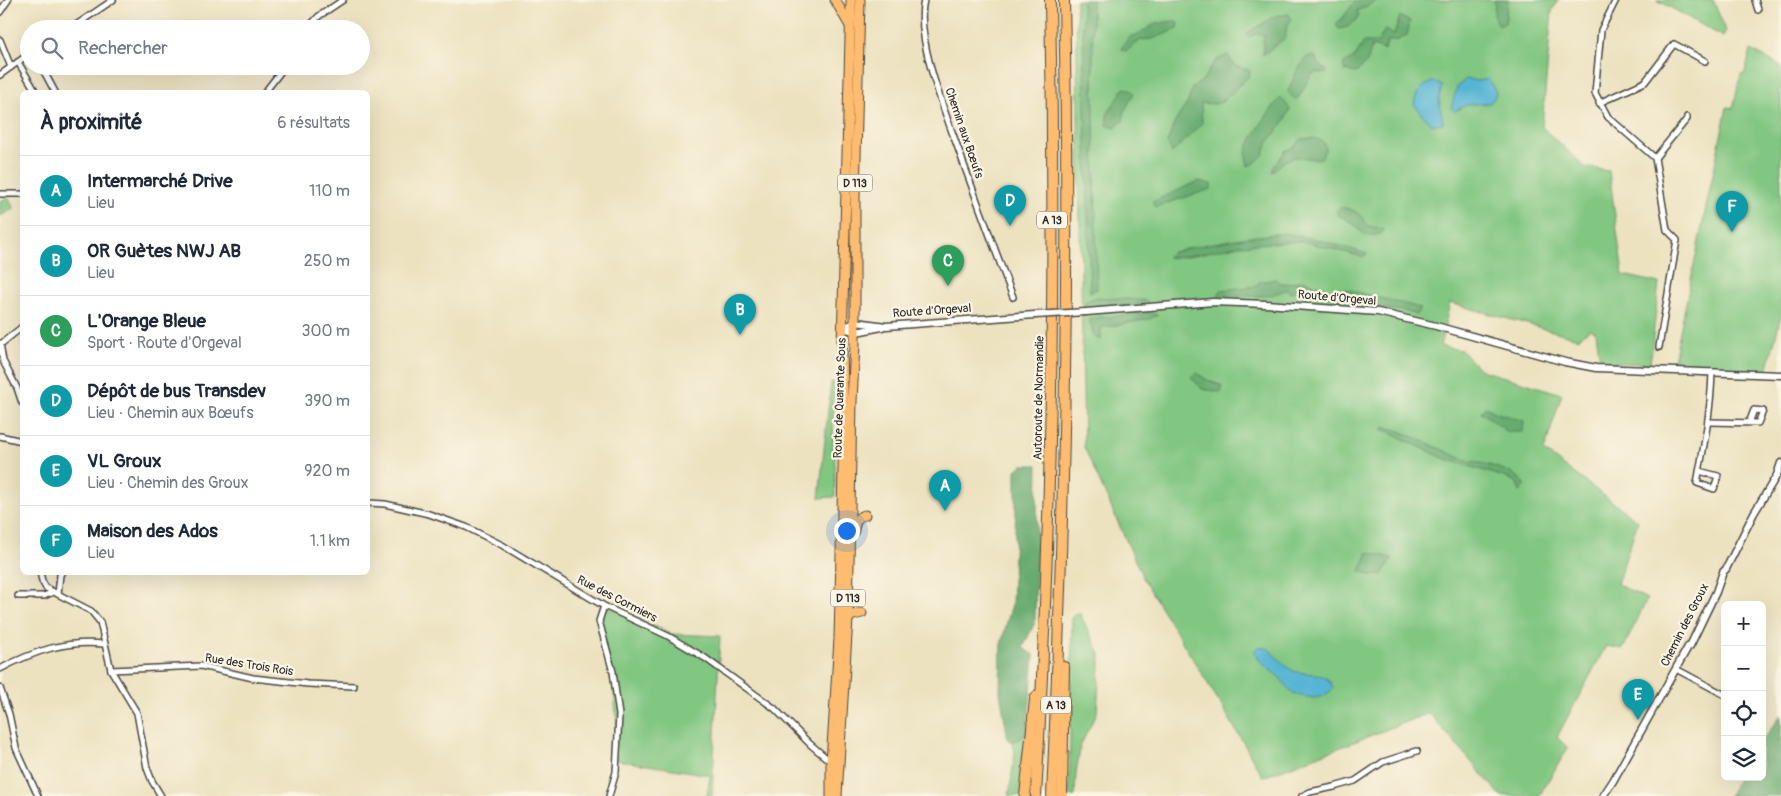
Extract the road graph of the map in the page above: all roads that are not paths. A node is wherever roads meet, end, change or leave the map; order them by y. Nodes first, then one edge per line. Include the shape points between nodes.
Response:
1 (8, 0) edge
2 (113, 0) edge
3 (343, 0) edge
4 (924, 0) edge
5 (1050, 0) edge
6 (1064, 0) edge
7 (1616, 0) edge
8 (1755, 0) edge
9 (837, 3) edge
10 (856, 3) edge
11 (1758, 10) dead end
12 (0, 12) edge
13 (83, 20) edge
14 (315, 20) edge
15 (850, 27) junction
16 (0, 40) edge
17 (1705, 61) dead end
18 (18, 62) joint
19 (20, 65) edge
20 (11, 67) junction
21 (0, 75) edge
22 (26, 75) edge
23 (46, 75) edge
24 (278, 75) edge
25 (35, 90) edge
26 (54, 90) edge
27 (267, 90) edge
28 (1599, 103) junction
29 (1687, 117) dead end
30 (1655, 158) junction
31 (0, 194) edge
32 (20, 194) edge
33 (1013, 297) dead end
34 (856, 322) junction
35 (886, 326) junction
36 (20, 328) edge
37 (843, 328) junction
38 (856, 332) junction
39 (0, 343) edge
40 (1659, 347) dead end
41 (2, 362) edge
42 (1712, 372) junction
43 (1781, 375) edge
44 (20, 397) edge
45 (1709, 422) junction
46 (1749, 423) dead end
47 (0, 436) edge
48 (20, 441) edge
49 (1781, 463) edge
50 (1699, 471) junction
51 (370, 503) edge
52 (866, 515) dead end
53 (849, 536) junction
54 (41, 575) edge
55 (60, 575) edge
56 (55, 593) junction
57 (18, 596) dead end
58 (604, 606) junction
59 (862, 613) dead end
60 (1060, 613) junction
61 (848, 619) junction
62 (104, 644) junction
63 (0, 668) edge
64 (1676, 669) junction
65 (111, 670) junction
66 (354, 686) dead end
67 (0, 688) edge
68 (1042, 688) junction
69 (1721, 693) edge
70 (832, 746) junction
71 (1417, 751) dead end
72 (820, 753) junction
73 (831, 762) junction
74 (38, 796) edge
75 (161, 796) edge
76 (609, 796) edge
77 (829, 796) edge
78 (839, 796) edge
79 (1025, 796) edge
80 (1036, 796) edge
81 (1052, 796) edge
82 (1062, 796) edge
83 (1302, 796) edge
84 (1604, 796) edge

1 - 12 street
2 - 13 street
3 - 14 street
4 - 33 street, Chemin aux Bœufs via 921,13 928,61
5 - 68 highway, Autoroute de Normandie / A 13 via 1053,262
6 - 60 highway, Autoroute de Normandie / A 13 via 1067,282
7 - 28 street via 1601,30 1595,93
8 - 11 street
9 - 10 main road
9 - 15 main road
10 - 15 main road, Route de Quarante Sous / D 113
10 - 34 main road, Route de Quarante Sous / D 113
15 - 37 main road, Route de Quarante Sous / D 113
16 - 20 street
17 - 28 street via 1674,44 1645,82
18 - 19 street
18 - 20 street
20 - 21 street
22 - 25 street
23 - 26 street
24 - 27 street
28 - 30 street via 1608,117
29 - 30 street
30 - 40 street via 1666,230 1678,240
31 - 32 street
34 - 35 street, Route d'Orgeval
34 - 37 street
34 - 38 main road, Route de Quarante Sous / D 113
35 - 38 street, Route d'Orgeval
35 - 42 street, Route d'Orgeval, bridge via 1213,302 1266,304 1378,312 1596,368
36 - 39 street
37 - 38 street
37 - 70 main road, Route de Quarante Sous / D 113 via 839,654
38 - 53 main road, Route de Quarante Sous / D 113
39 - 41 street
41 - 44 street
42 - 43 street, Route d'Orgeval
42 - 45 street
45 - 46 street
45 - 50 street
47 - 48 street
49 - 64 street, Chemin des Groux
50 - 50 street via 1697,483 1714,489 1718,476
51 - 58 street, Rue des Cormiers via 429,514 466,527
52 - 53 main road via 854,522 854,534
53 - 61 main road, Route de Quarante Sous / D 113
54 - 56 street via 46,588
55 - 56 street
56 - 57 street
56 - 62 street via 96,616
58 - 72 street, Rue des Cormiers via 668,636 705,658 774,708
58 - 76 street via 599,621 613,672 619,715 616,772
59 - 61 main road
60 - 81 highway, Autoroute de Normandie / A 13
60 - 82 highway via 1065,630
61 - 78 main road, Route de Quarante Sous / D 113
62 - 63 street via 85,642 39,650
62 - 65 street
64 - 69 street
64 - 84 street, Chemin des Groux
65 - 66 street, Rue des Trois Rois via 201,666 253,678
65 - 75 street via 137,713 147,768
67 - 74 street via 16,748
68 - 79 highway via 1035,699
68 - 80 highway, Autoroute de Normandie / A 13
70 - 72 street
70 - 73 main road, Route de Quarante Sous / D 113
71 - 83 street via 1383,762 1354,781
72 - 73 street, Rue des Cormiers
73 - 77 main road, Route de Quarante Sous

